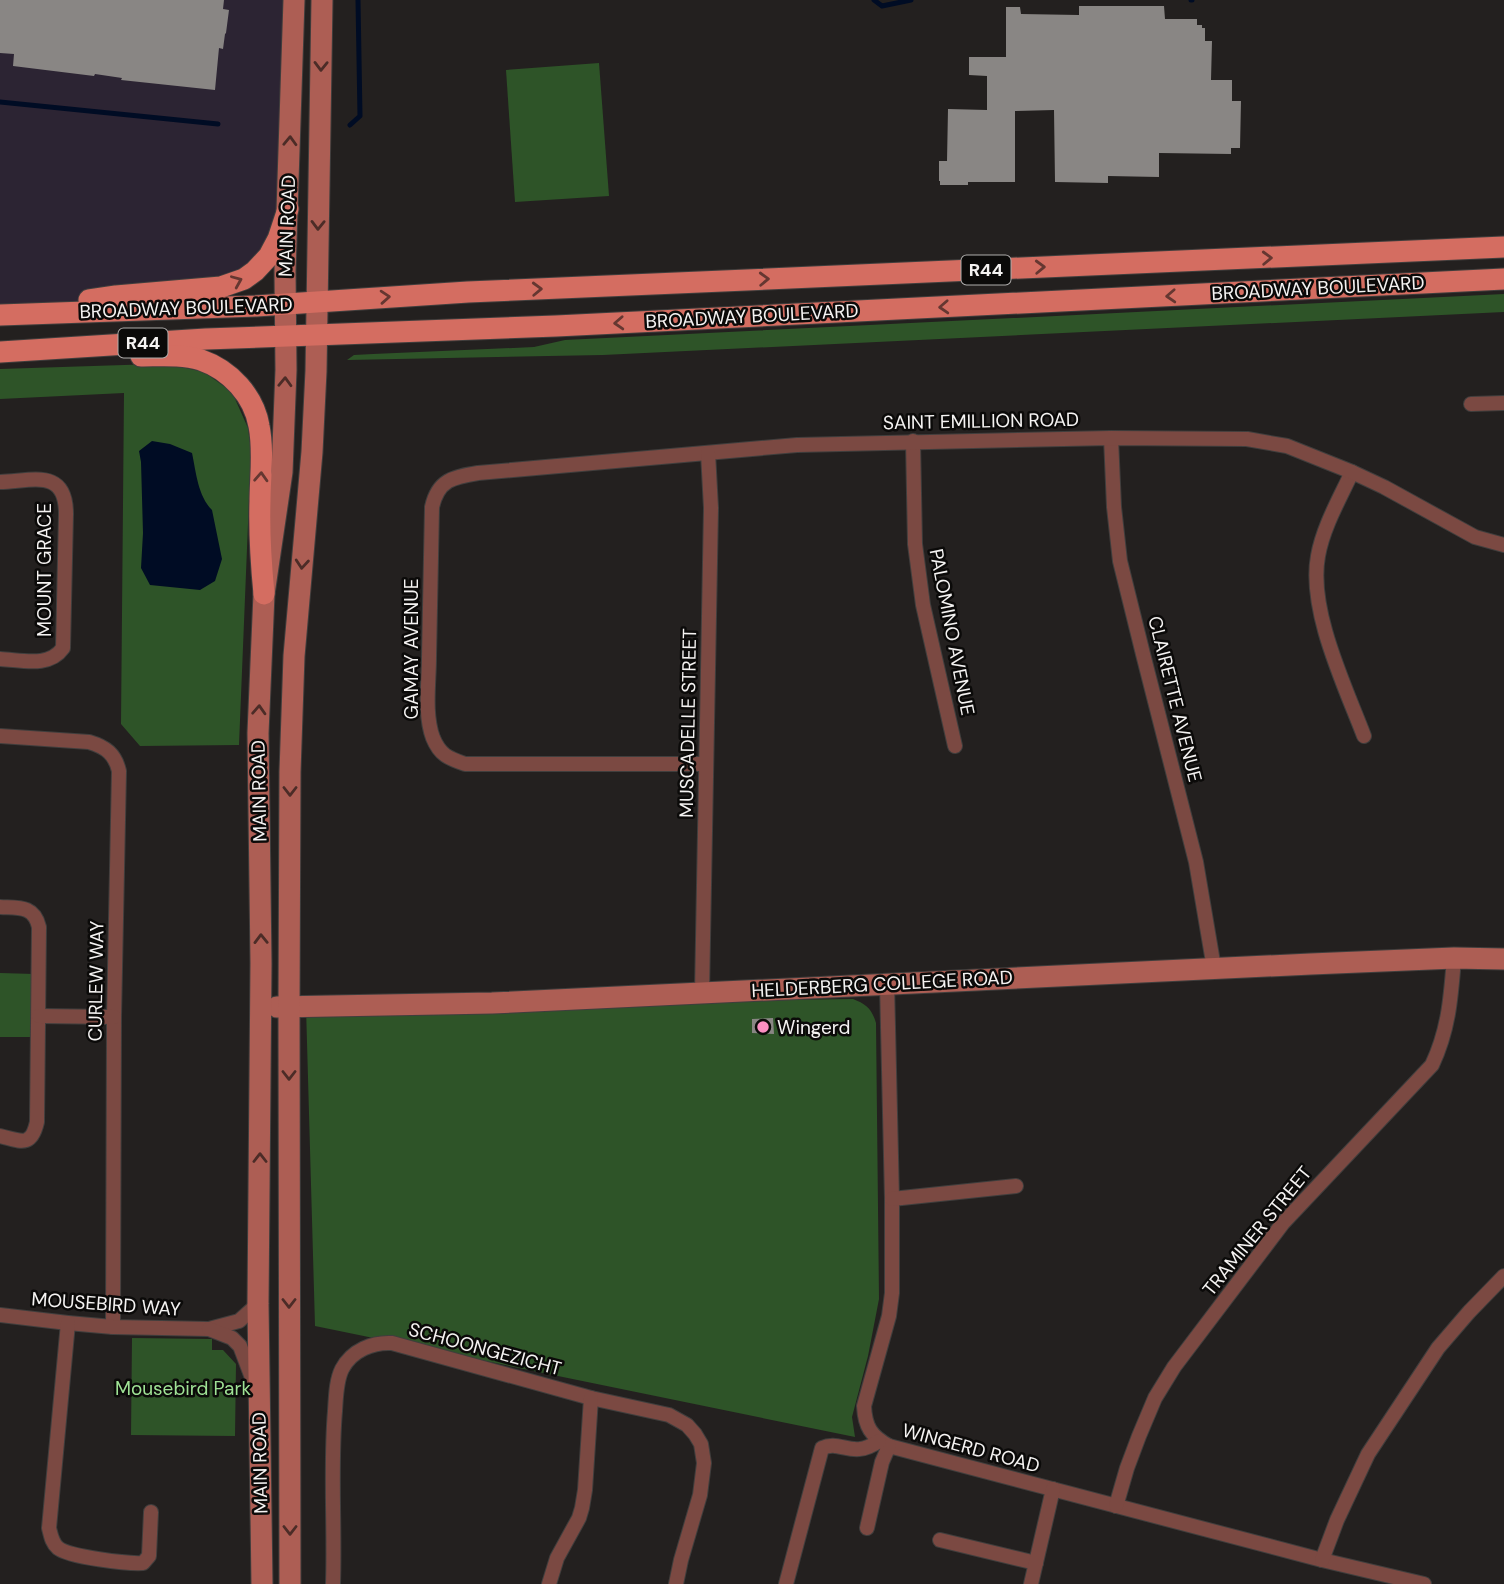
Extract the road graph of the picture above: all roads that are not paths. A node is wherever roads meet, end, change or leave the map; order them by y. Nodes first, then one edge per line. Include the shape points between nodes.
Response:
1 (294, 0) edge
2 (322, 0) edge
3 (288, 209) junction
4 (1504, 247) edge
5 (1504, 279) edge
6 (317, 302) junction
7 (285, 304) junction
8 (0, 314) edge
9 (317, 335) junction
10 (286, 336) junction
11 (0, 352) edge
12 (1504, 403) edge
13 (1471, 404) dead end
14 (1111, 438) junction
15 (913, 441) junction
16 (708, 453) junction
17 (1352, 472) junction
18 (0, 482) edge
19 (440, 486) joint
20 (1504, 545) edge
21 (264, 594) junction
22 (0, 659) edge
23 (0, 736) edge
24 (1364, 736) dead end
25 (955, 746) dead end
26 (706, 764) junction
27 (0, 907) edge
28 (1454, 958) junction
29 (1504, 959) edge
30 (1214, 968) junction
31 (887, 984) junction
32 (702, 993) junction
33 (261, 1007) junction
34 (289, 1007) junction
35 (39, 1016) junction
36 (114, 1017) junction
37 (0, 1136) edge
38 (1016, 1186) dead end
39 (892, 1199) junction
40 (1504, 1276) edge
41 (258, 1304) junction
42 (0, 1315) edge
43 (68, 1323) junction
44 (113, 1327) junction
45 (209, 1329) junction
46 (591, 1398) junction
47 (259, 1402) junction
48 (884, 1443) junction
49 (1053, 1489) junction
50 (1116, 1506) junction
51 (151, 1511) dead end
52 (867, 1528) dead end
53 (940, 1540) dead end
54 (1322, 1560) junction
55 (1036, 1563) junction
56 (262, 1584) edge
57 (290, 1584) edge
58 (333, 1584) edge
59 (549, 1584) edge
60 (676, 1584) edge
61 (786, 1584) edge
62 (1031, 1584) edge
63 (1424, 1584) edge

3 -> 1 main road, MAIN ROAD
2 -> 6 main road, MAIN ROAD
3 - 7 main road, MAIN ROAD
8 -> 3 main road via 234,284 256,271 269,256
6 -> 4 main road, BROADWAY BOULEVARD / R44
5 -> 9 main road, BROADWAY BOULEVARD / R44
6 - 7 main road, BROADWAY BOULEVARD / R44
6 - 9 main road, MAIN ROAD
7 - 8 main road, BROADWAY BOULEVARD / R44
7 - 10 main road, MAIN ROAD
9 - 10 main road, BROADWAY BOULEVARD / R44
9 -> 34 main road, MAIN ROAD via 294,656
10 - 11 main road, BROADWAY BOULEVARD / R44
21 -> 10 main road, MAIN ROAD via 282,472
21 -> 11 main road via 259,427 235,381 201,360 183,357
12 - 13 street
14 - 15 street, SAINT EMILLION ROAD
14 - 17 street, SAINT EMILLION ROAD via 1247,439 1287,446
14 - 30 street, CLAIRETTE AVENUE via 1120,561 1196,862
15 - 16 street, SAINT EMILLION ROAD
15 - 25 street, PALOMINO AVENUE via 915,544 923,605
16 - 19 street, SAINT EMILLION ROAD via 478,472
16 - 26 street, MUSCADELLE STREET
17 - 20 street, SAINT EMILLION ROAD via 1475,537
17 - 24 street via 1318,555 1318,597
18 - 22 street, MOUNT GRACE via 54,483 64,495 66,514 63,648 47,661
19 - 26 street, GAMAY AVENUE via 432,507 429,725 440,751 465,764
33 -> 21 main road, MAIN ROAD via 258,733
23 - 36 street, CURLEW WAY via 89,742 106,749 117,762
26 - 32 street, MUSCADELLE STREET
27 - 35 street via 30,911 37,920
28 - 29 main road, HELDERBERG COLLEGE ROAD
28 - 30 main road, HELDERBERG COLLEGE ROAD
28 - 50 street, TRAMINER STREET via 1445,1034 1432,1065 1283,1223 1174,1367 1139,1436
30 - 31 main road, HELDERBERG COLLEGE ROAD
31 - 32 main road, HELDERBERG COLLEGE ROAD
31 - 39 street, WINGERD ROAD
32 - 34 main road, HELDERBERG COLLEGE ROAD
33 - 34 main road, HELDERBERG COLLEGE ROAD
41 -> 33 main road, MAIN ROAD
34 -> 57 main road, MAIN ROAD
35 - 36 street
35 - 37 street via 34,1133 22,1141
36 - 44 street, CURLEW WAY
38 - 39 street
39 - 48 street, WINGERD ROAD via 891,1305 864,1406 868,1426
40 - 54 street via 1438,1348 1368,1454
41 - 45 street, MOUSEBIRD WAY via 239,1321
41 - 47 main road, MAIN ROAD
42 - 43 street, MOUSEBIRD WAY
43 - 44 street, MOUSEBIRD WAY
43 - 51 street via 51,1539 65,1552 143,1563 149,1556
44 - 45 street, MOUSEBIRD WAY
45 - 47 street, MOUSEBIRD WAY via 240,1346
46 - 58 street, SCHOONGEZICHT via 392,1343 380,1342 360,1350 347,1361 337,1386
46 - 59 street via 582,1508
46 - 60 street, SCHOONGEZICHT via 669,1415 687,1425 701,1444 700,1495
47 - 56 main road, MAIN ROAD
48 - 49 street, WINGERD ROAD
48 - 52 street
48 - 61 street via 860,1450 822,1448
49 - 50 street, WINGERD ROAD
49 - 55 street
50 - 54 street, WINGERD ROAD
53 - 55 street
54 - 63 street, WINGERD ROAD
55 - 62 street

